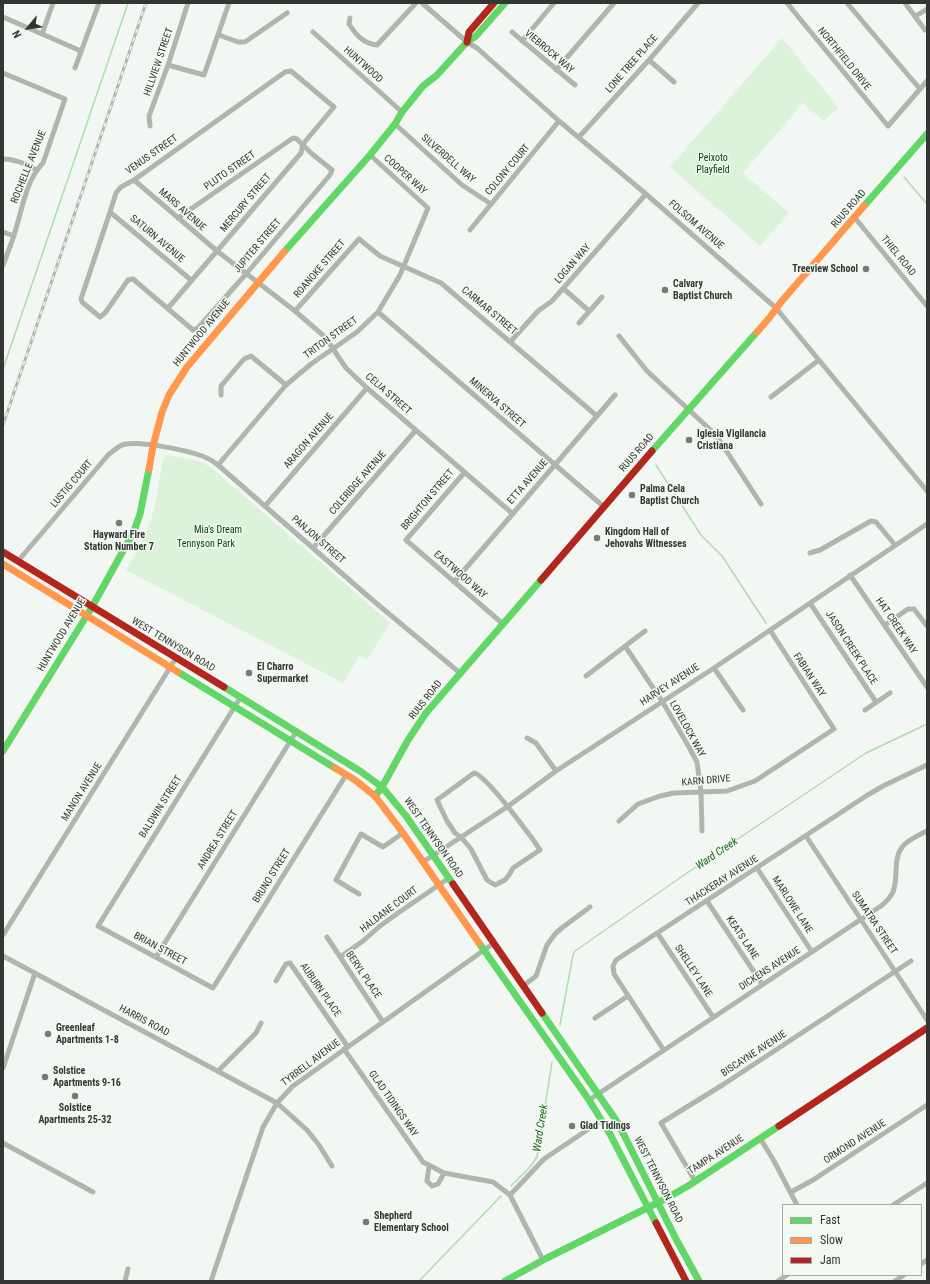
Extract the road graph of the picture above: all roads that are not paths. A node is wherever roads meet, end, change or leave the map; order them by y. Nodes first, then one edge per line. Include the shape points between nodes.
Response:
1 (53, 3) edge
2 (99, 3) edge
3 (188, 3) edge
4 (229, 3) edge
5 (416, 3) edge
6 (422, 3) edge
7 (494, 3) edge
8 (505, 3) edge
9 (554, 3) edge
10 (614, 3) edge
11 (698, 3) edge
12 (787, 3) edge
13 (847, 3) edge
14 (905, 3) edge
15 (927, 9) edge
16 (287, 13) dead end
17 (916, 16) junction
18 (3, 17) edge
19 (350, 18) dead end
20 (925, 30) dead end
21 (313, 32) dead end
22 (512, 32) dead end
23 (42, 34) junction
24 (219, 35) junction
25 (522, 41) junction
26 (467, 42) junction
27 (81, 51) junction
28 (649, 60) junction
29 (168, 65) junction
30 (75, 68) dead end
31 (556, 70) junction
32 (3, 73) edge
33 (927, 81) edge
34 (674, 82) dead end
35 (575, 85) dead end
36 (920, 89) junction
37 (334, 107) joint
38 (402, 112) junction
39 (559, 121) junction
40 (395, 124) junction
41 (150, 126) dead end
42 (927, 134) edge
43 (579, 136) junction
44 (303, 144) junction
45 (370, 155) junction
46 (3, 158) edge
47 (36, 170) junction
48 (134, 180) junction
49 (646, 194) junction
50 (491, 204) junction
51 (428, 208) joint
52 (110, 212) junction
53 (178, 218) junction
54 (855, 218) junction
55 (470, 230) dead end
56 (3, 232) edge
57 (14, 236) junction
58 (359, 239) joint
59 (217, 251) junction
60 (3, 265) edge
61 (404, 266) junction
62 (246, 274) junction
63 (191, 280) junction
64 (258, 283) junction
65 (564, 289) junction
66 (602, 297) dead end
67 (927, 306) edge
68 (168, 308) junction
69 (776, 308) junction
70 (295, 311) junction
71 (589, 311) junction
72 (378, 312) junction
73 (579, 323) dead end
74 (619, 336) dead end
75 (511, 341) junction
76 (333, 349) junction
77 (818, 360) junction
78 (286, 385) junction
79 (367, 388) junction
80 (221, 395) dead end
81 (615, 395) dead end
82 (771, 397) dead end
83 (688, 409) junction
84 (597, 416) junction
85 (416, 430) junction
86 (153, 446) junction
87 (555, 464) junction
88 (218, 465) junction
89 (464, 472) junction
90 (927, 491) edge
91 (761, 504) dead end
92 (265, 506) junction
93 (604, 507) junction
94 (513, 514) junction
95 (927, 524) edge
96 (406, 540) joint
97 (895, 545) junction
98 (313, 548) junction
99 (3, 552) edge
100 (810, 553) dead end
101 (18, 561) junction
102 (3, 564) edge
103 (850, 575) junction
104 (454, 582) junction
105 (810, 603) junction
106 (92, 607) junction
107 (86, 615) junction
108 (503, 624) junction
109 (885, 625) junction
110 (927, 626) edge
111 (770, 630) junction
112 (645, 631) dead end
113 (625, 646) junction
114 (176, 658) junction
115 (170, 667) junction
116 (714, 668) junction
117 (460, 673) junction
118 (586, 676) dead end
119 (927, 687) edge
120 (890, 693) dead end
121 (240, 698) junction
122 (662, 701) junction
123 (876, 702) junction
124 (235, 706) junction
125 (743, 710) dead end
126 (865, 710) dead end
127 (834, 729) joint
128 (296, 732) junction
129 (527, 738) dead end
130 (290, 740) junction
131 (3, 751) edge
132 (927, 765) edge
133 (556, 771) junction
134 (346, 775) junction
135 (382, 787) junction
136 (701, 792) junction
137 (375, 796) junction
138 (507, 806) junction
139 (619, 821) dead end
140 (702, 831) dead end
141 (927, 831) edge
142 (403, 833) junction
143 (806, 836) junction
144 (461, 837) junction
145 (434, 855) junction
146 (423, 862) junction
147 (757, 868) junction
148 (449, 878) junction
149 (438, 885) junction
150 (359, 894) dead end
151 (707, 901) junction
152 (590, 907) dead end
153 (861, 920) junction
154 (98, 926) joint
155 (658, 934) junction
156 (3, 935) edge
157 (327, 937) dead end
158 (494, 943) junction
159 (485, 950) junction
160 (812, 952) junction
161 (3, 956) edge
162 (156, 957) junction
163 (340, 957) junction
164 (911, 960) dead end
165 (895, 971) junction
166 (35, 973) junction
167 (276, 981) dead end
168 (762, 984) junction
169 (523, 986) junction
170 (213, 988) joint
171 (628, 996) junction
172 (713, 1017) junction
173 (595, 1018) dead end
174 (927, 1020) edge
175 (383, 1022) junction
176 (261, 1023) dead end
177 (927, 1028) edge
178 (346, 1048) junction
179 (664, 1049) junction
180 (3, 1068) edge
181 (218, 1071) junction
182 (599, 1093) junction
183 (589, 1100) junction
184 (277, 1104) junction
185 (927, 1105) edge
186 (602, 1120) junction
187 (760, 1138) junction
188 (3, 1143) edge
189 (332, 1166) dead end
190 (429, 1166) junction
191 (444, 1173) junction
192 (695, 1180) junction
193 (927, 1183) edge
194 (93, 1192) dead end
195 (791, 1192) junction
196 (510, 1196) junction
197 (658, 1202) junction
198 (797, 1204) edge
199 (895, 1204) edge
200 (648, 1207) junction
201 (543, 1260) junction
202 (128, 1269) dead end
203 (125, 1281) edge
204 (211, 1281) edge
205 (505, 1281) edge
206 (686, 1281) edge
207 (699, 1281) edge

1 - 23 street
2 - 27 street
3 - 29 street, HILLVIEW STREET
4 - 24 street
5 - 19 street via 377,45 368,44 354,32 348,24
6 - 26 street, FOLSOM AVENUE
7 - 26 street, HUNTWOOD AVENUE via 469,32
8 - 26 street, HUNTWOOD AVENUE via 476,36
9 - 25 street
10 - 31 street
11 - 28 street, LONE TREE PLACE
12 - 36 street, NORTHFIELD DRIVE via 888,126
13 - 36 street
14 - 17 street
15 - 17 street
16 - 24 street via 245,42
17 - 20 street
18 - 23 street
21 - 38 street, HUNTWOOD
22 - 25 street, VIEBROCK WAY
23 - 27 street
24 - 29 street via 204,75
25 - 31 street, VIEBROCK WAY
26 - 38 street, HUNTWOOD AVENUE via 437,75 423,86
26 - 39 street, FOLSOM AVENUE
27 - 30 street
28 - 34 street
28 - 43 street, LONE TREE PLACE
29 - 41 street, HILLVIEW STREET via 149,116
31 - 35 street, VIEBROCK WAY
32 - 47 street, ROCHELLE AVENUE via 65,100 43,163
33 - 36 street
37 - 44 street, MERCURY STREET
37 - 48 street, VENUS STREET via 291,71 285,72
38 - 40 street, HUNTWOOD AVENUE
39 - 43 street, FOLSOM AVENUE
39 - 50 street, COLONY COURT
40 - 45 street, HUNTWOOD AVENUE
40 - 50 street, SILVERDELL WAY via 462,186
42 - 54 street, RUUS ROAD
43 - 49 street, FOLSOM AVENUE
44 - 53 street, PLUTO STREET via 293,138
44 - 59 street, MERCURY STREET via 301,153
44 - 62 street, JUPITER STREET via 332,170 330,175
45 - 51 street, COOPER WAY
45 - 64 street, HUNTWOOD AVENUE
46 - 47 street
47 - 57 street, ROCHELLE AVENUE
48 - 52 street, VENUS STREET via 116,193
48 - 53 street, MARS AVENUE
49 - 65 street, LOGAN WAY
49 - 69 street, FOLSOM AVENUE
50 - 55 street, COLONY COURT
51 - 61 street, TRITON STREET
52 - 63 street, SATURN AVENUE
52 - 68 street, VENUS STREET via 80,299 100,317 128,280 133,279
53 - 59 street, MARS AVENUE
54 - 67 street, THIEL ROAD
54 - 69 street, RUUS ROAD
56 - 57 street
57 - 60 street, ROCHELLE AVENUE
58 - 61 street, CARMAR STREET via 380,256
58 - 70 street, ROANOKE STREET
59 - 62 street, MARS AVENUE
59 - 63 street, MERCURY STREET
61 - 72 street, TRITON STREET
61 - 75 street, CARMAR STREET via 442,283
62 - 64 street, MARS AVENUE
62 - 68 street, JUPITER STREET via 198,328 193,330
63 - 68 street, MERCURY STREET
64 - 70 street, CELIA STREET
64 - 86 street, HUNTWOOD AVENUE via 186,367 169,395
65 - 71 street
65 - 75 street, LOGAN WAY via 552,302 538,311
66 - 71 street
69 - 77 street, FOLSOM AVENUE
69 - 83 street, RUUS ROAD
70 - 76 street, CELIA STREET via 325,337
71 - 73 street
72 - 76 street, TRITON STREET via 357,332
72 - 87 street, MINERVA STREET
74 - 83 street via 647,371
75 - 84 street, CARMAR STREET
76 - 78 street, TRITON STREET
76 - 79 street, CELIA STREET via 346,368
77 - 82 street
77 - 90 street, FOLSOM AVENUE
78 - 80 street via 251,356 244,359 221,386
78 - 88 street, TRITON STREET
79 - 85 street, CELIA STREET
79 - 92 street, ARAGON AVENUE
81 - 84 street, ETTA AVENUE
83 - 91 street via 716,435
83 - 93 street, RUUS ROAD
84 - 87 street, ETTA AVENUE
85 - 89 street, CELIA STREET
85 - 98 street, COLERIDGE AVENUE
86 - 88 street, PANJON STREET via 200,455
86 - 101 street, LUSTIG COURT via 122,445 109,454
86 - 106 street, HUNTWOOD AVENUE via 145,492 134,531
87 - 93 street, MINERVA STREET
87 - 94 street, ETTA AVENUE
88 - 92 street, PANJON STREET
89 - 94 street, CELIA STREET
89 - 96 street, BRIGHTON STREET
92 - 98 street, PANJON STREET
93 - 108 street, RUUS ROAD
94 - 104 street, ETTA AVENUE
95 - 97 street, HARVEY AVENUE
96 - 104 street, EASTWOOD WAY
97 - 100 street via 876,522 871,521
97 - 103 street, HARVEY AVENUE
98 - 117 street, PANJON STREET
99 - 101 street, WEST TENNYSON ROAD
101 - 106 street, WEST TENNYSON ROAD
102 - 107 street, WEST TENNYSON ROAD
103 - 105 street, HARVEY AVENUE
103 - 109 street, HAT CREEK WAY
104 - 108 street, EASTWOOD WAY
105 - 111 street, HARVEY AVENUE
105 - 123 street, JASON CREEK PLACE
106 - 107 street, HUNTWOOD AVENUE
106 - 114 street, WEST TENNYSON ROAD
107 - 115 street, WEST TENNYSON ROAD
107 - 131 street, HUNTWOOD AVENUE
108 - 117 street, RUUS ROAD
109 - 110 street via 908,609 914,609
109 - 119 street, HAT CREEK WAY
111 - 116 street, HARVEY AVENUE
111 - 127 street, FABIAN WAY
112 - 113 street
113 - 118 street
113 - 122 street, LOVELOCK WAY
114 - 115 street, MANON AVENUE
114 - 121 street, WEST TENNYSON ROAD
115 - 124 street, WEST TENNYSON ROAD
115 - 156 street, MANON AVENUE
116 - 122 street, HARVEY AVENUE
116 - 125 street
117 - 135 street, RUUS ROAD via 426,713
120 - 123 street
121 - 124 street, BALDWIN STREET
121 - 128 street, WEST TENNYSON ROAD
122 - 133 street, HARVEY AVENUE
122 - 136 street, LOVELOCK WAY via 697,762
123 - 126 street
124 - 130 street, WEST TENNYSON ROAD
124 - 154 street, BALDWIN STREET
127 - 136 street, KARN DRIVE via 756,781 727,791
128 - 130 street, ANDREA STREET
128 - 135 street, WEST TENNYSON ROAD
129 - 133 street via 536,743
130 - 134 street, WEST TENNYSON ROAD
130 - 162 street, ANDREA STREET
132 - 143 street, THACKERAY AVENUE via 882,786
133 - 138 street, HARVEY AVENUE
134 - 137 street, WEST TENNYSON ROAD
134 - 170 street, BRUNO STREET
135 - 137 street, RUUS ROAD
135 - 145 street, WEST TENNYSON ROAD
136 - 139 street, KARN DRIVE via 660,796 638,804
136 - 140 street, LOVELOCK WAY
137 - 142 street, WEST TENNYSON ROAD
138 - 144 street, HARVEY AVENUE
138 - 144 street via 478,774 474,773 437,800 447,821
138 - 144 street via 540,850 513,868 505,880 494,885 487,880 471,849
141 - 153 street, DICKENS AVENUE via 903,846 896,862 895,883 889,899
142 - 146 street, WEST TENNYSON ROAD
142 - 150 street via 383,847 361,834 336,880
143 - 147 street, THACKERAY AVENUE
143 - 153 street, SUMATRA STREET
144 - 145 street, HARVEY AVENUE
145 - 146 street, HARVEY AVENUE
145 - 148 street, WEST TENNYSON ROAD
146 - 149 street, WEST TENNYSON ROAD
147 - 151 street, THACKERAY AVENUE
147 - 160 street, MARLOWE LANE
148 - 149 street, HALDANE COURT
148 - 158 street, WEST TENNYSON ROAD
149 - 159 street, WEST TENNYSON ROAD
149 - 163 street, HALDANE COURT
151 - 155 street, THACKERAY AVENUE
151 - 168 street, KEATS LANE
152 - 169 street via 555,934 547,945 536,976
153 - 160 street, DICKENS AVENUE
153 - 165 street, SUMATRA STREET
154 - 162 street, BRIAN STREET
155 - 171 street, THACKERAY AVENUE via 616,960 613,966 614,974
155 - 172 street, SHELLEY LANE
157 - 163 street, BERYL PLACE
158 - 159 street, TYRRELL AVENUE
158 - 169 street, WEST TENNYSON ROAD
159 - 175 street, TYRRELL AVENUE
159 - 183 street, WEST TENNYSON ROAD
160 - 168 street, DICKENS AVENUE
161 - 166 street, HARRIS ROAD
162 - 170 street, BRIAN STREET
163 - 175 street, BERYL PLACE
164 - 165 street, BISCAYNE AVENUE
165 - 174 street, SUMATRA STREET
165 - 192 street, BISCAYNE AVENUE via 661,1123
166 - 180 street
166 - 181 street, HARRIS ROAD
167 - 178 street, AUBURN PLACE via 286,964 290,963
168 - 172 street, DICKENS AVENUE
169 - 182 street, WEST TENNYSON ROAD
171 - 173 street
171 - 179 street, THACKERAY AVENUE
172 - 179 street, DICKENS AVENUE
175 - 178 street, TYRRELL AVENUE
176 - 181 street via 256,1033
177 - 187 street, TAMPA AVENUE
178 - 184 street, TYRRELL AVENUE via 293,1086
178 - 190 street, GLAD TIDINGS WAY via 423,1162
179 - 182 street, DICKENS AVENUE
181 - 184 street, HARRIS ROAD
182 - 183 street, DICKENS AVENUE
182 - 197 street, WEST TENNYSON ROAD via 618,1123
183 - 186 street, WEST TENNYSON ROAD
184 - 189 street, HARRIS ROAD via 307,1130
184 - 204 street, TYRRELL AVENUE via 263,1127
185 - 195 street, ORMOND AVENUE
186 - 196 street via 544,1159
186 - 200 street, WEST TENNYSON ROAD
187 - 192 street, TAMPA AVENUE
187 - 195 street
188 - 194 street
190 - 191 street, GLAD TIDINGS WAY
190 - 191 street via 427,1181 432,1186 438,1184
191 - 196 street, GLAD TIDINGS WAY via 493,1182
192 - 197 street, TAMPA AVENUE
193 - 199 street
195 - 198 street
196 - 201 street, GLAD TIDINGS WAY
197 - 200 street, TAMPA AVENUE
197 - 207 street, WEST TENNYSON ROAD
200 - 201 street, TAMPA AVENUE
200 - 206 street, WEST TENNYSON ROAD
201 - 205 street, TAMPA AVENUE
202 - 203 street

